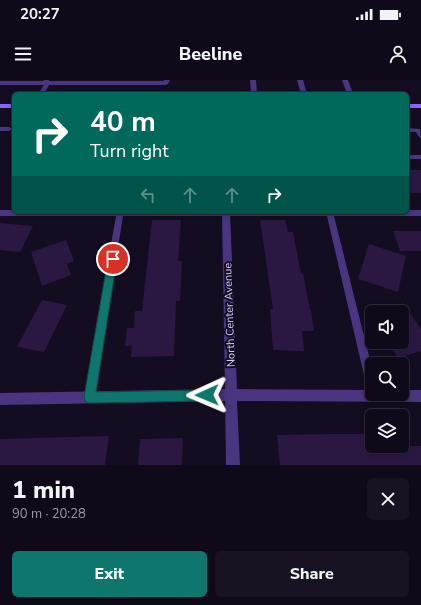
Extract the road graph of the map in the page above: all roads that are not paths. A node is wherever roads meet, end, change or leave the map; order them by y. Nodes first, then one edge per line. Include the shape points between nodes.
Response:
1 (167, 80) edge
2 (253, 80) edge
3 (300, 80) edge
4 (344, 80) edge
5 (47, 82) edge
6 (0, 83) edge
7 (42, 92) edge
8 (254, 92) edge
9 (303, 92) edge
10 (349, 92) edge
11 (0, 106) edge
12 (12, 106) edge
13 (409, 106) edge
14 (421, 106) edge
15 (0, 129) edge
16 (9, 129) dead end
17 (409, 130) edge
18 (421, 136) edge
19 (409, 157) edge
20 (421, 157) edge
21 (0, 213) edge
22 (12, 213) edge
23 (409, 213) edge
24 (421, 213) edge
25 (120, 214) edge
26 (226, 214) edge
27 (330, 214) edge
28 (365, 360) edge
29 (365, 393) edge
30 (231, 395) junction
31 (409, 395) edge
32 (421, 396) edge
33 (89, 397) junction
34 (0, 399) edge
35 (233, 465) edge

1 - 5 lane via 166,83
2 - 8 lane
3 - 9 lane
4 - 10 lane
5 - 6 lane
5 - 7 lane
11 - 12 main road
13 - 14 main road
15 - 16 lane
17 - 18 lane via 418,130
19 - 20 lane
21 - 22 lane
23 - 24 lane
25 - 33 lane
26 - 30 street, North Center Avenue
27 - 28 lane
29 - 30 street
30 - 33 street
30 - 35 street, North Center Avenue
31 - 32 street
33 - 34 street

